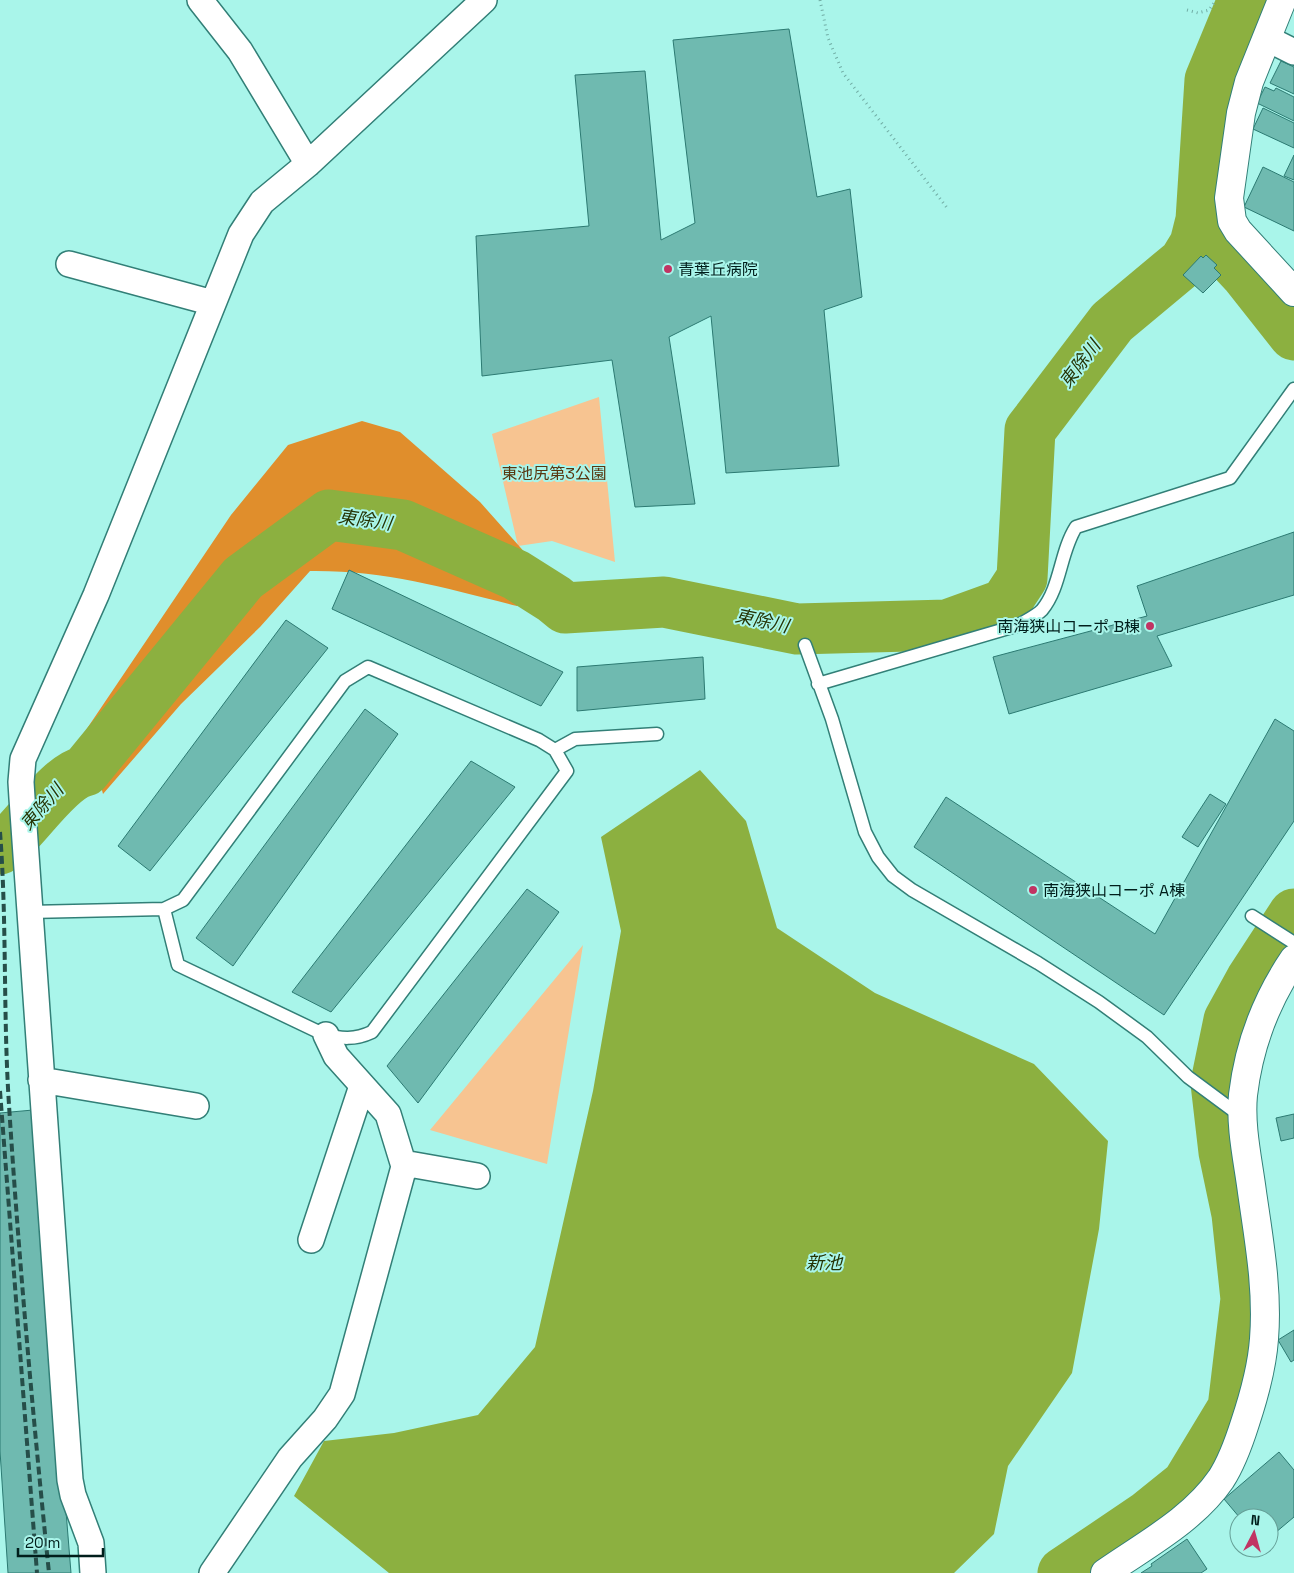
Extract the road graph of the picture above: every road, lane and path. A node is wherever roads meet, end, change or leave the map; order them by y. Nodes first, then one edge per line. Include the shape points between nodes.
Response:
1 (200, 0) edge
2 (484, 0) edge
3 (820, 0) edge
4 (1216, 0) edge
5 (1282, 0) edge
6 (1186, 10) dead end
7 (1266, 38) junction
8 (1294, 52) edge
9 (308, 164) junction
10 (948, 209) dead end
11 (70, 264) dead end
12 (1294, 292) edge
13 (213, 303) junction
14 (1294, 389) edge
15 (805, 645) dead end
16 (818, 684) junction
17 (657, 734) dead end
18 (555, 750) junction
19 (164, 909) junction
20 (29, 912) junction
21 (1252, 916) dead end
22 (1294, 943) edge
23 (1294, 959) edge
24 (326, 1035) junction
25 (42, 1080) junction
26 (362, 1086) junction
27 (196, 1106) dead end
28 (1241, 1116) junction
29 (406, 1163) junction
30 (477, 1176) dead end
31 (310, 1240) dead end
32 (93, 1573) edge
33 (212, 1573) edge
34 (1105, 1573) edge

1 - 9 street via 240,51
2 - 9 street
3 - 10 path via 828,38 843,73
4 - 6 path via 1209,10 1198,13
5 - 7 street
7 - 8 street
7 - 12 street via 1241,113 1229,209 1238,231
9 - 13 street via 262,202 250,218
11 - 13 street
13 - 20 street via 96,595 23,759 20,782
14 - 16 lane via 1230,478 1076,527 1067,541 1050,598 1040,612 1019,625
15 - 16 lane
16 - 28 lane via 832,719 865,832 893,876 1099,1002 1147,1038 1188,1077
17 - 18 lane via 575,739
18 - 19 lane via 539,740 368,667 345,681 183,900
18 - 24 lane via 567,771 372,1032 346,1039
19 - 20 lane
19 - 24 lane via 178,965
20 - 25 street
21 - 22 lane
23 - 28 street via 1269,1000 1259,1026 1248,1068
24 - 26 street via 336,1056
25 - 27 street
25 - 32 street via 70,1480 91,1544
26 - 29 street via 388,1114
26 - 31 street
28 - 34 street via 1263,1272 1264,1340 1254,1396 1233,1456 1222,1478 1207,1496 1187,1516
29 - 30 street
29 - 33 street via 342,1394 325,1419 290,1458

